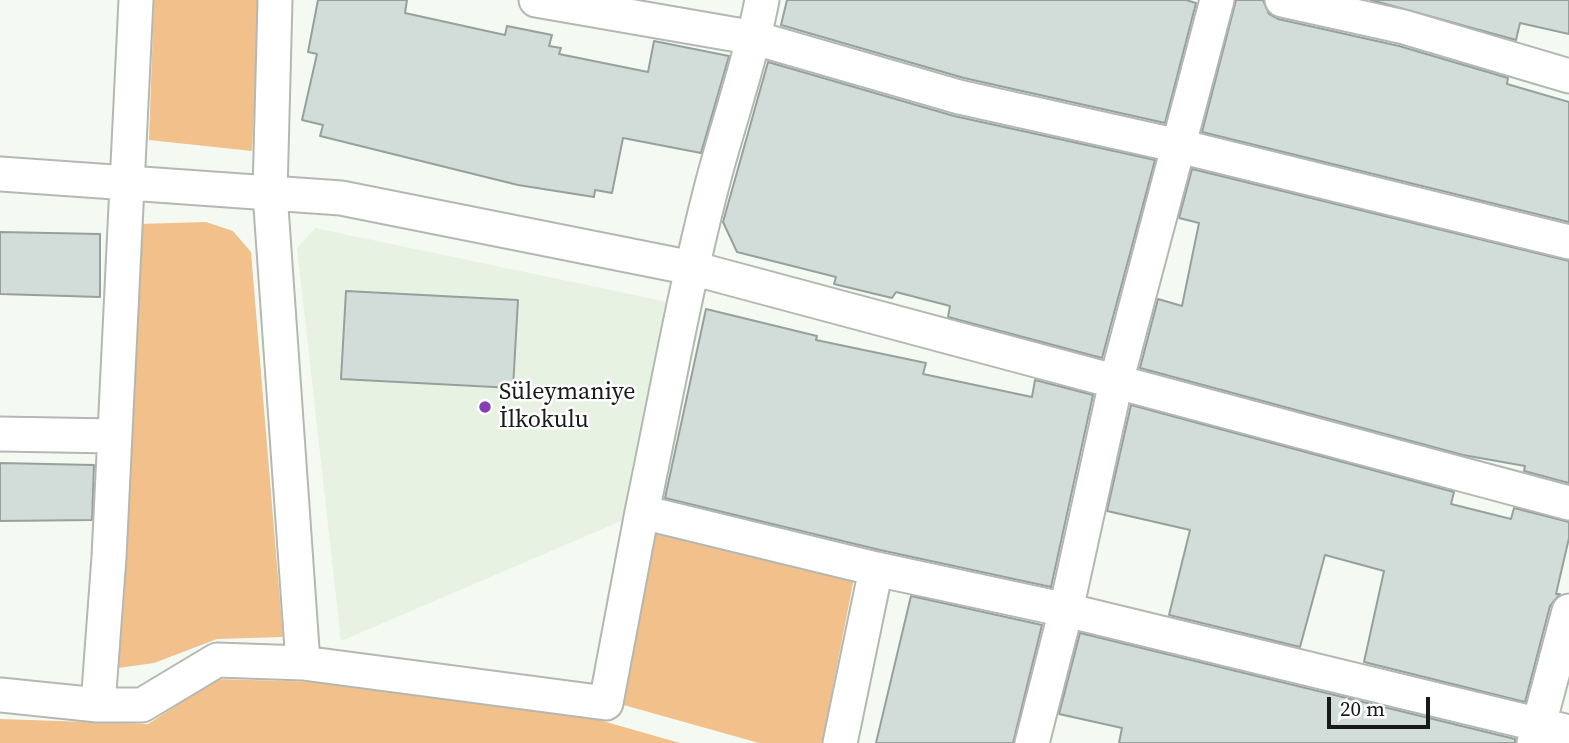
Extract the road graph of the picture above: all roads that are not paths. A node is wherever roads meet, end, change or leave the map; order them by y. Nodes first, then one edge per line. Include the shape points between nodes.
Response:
1 (136, 0) edge
2 (275, 0) edge
3 (536, 0) edge
4 (762, 0) edge
5 (1217, 0) edge
6 (1282, 0) edge
7 (755, 38) junction
8 (1569, 76) edge
9 (1179, 146) junction
10 (0, 174) edge
11 (126, 183) junction
12 (270, 192) junction
13 (1569, 242) edge
14 (692, 268) junction
15 (1116, 382) junction
16 (0, 434) edge
17 (114, 436) junction
18 (1569, 503) edge
19 (642, 512) junction
20 (876, 569) junction
21 (1066, 610) junction
22 (1569, 611) edge
23 (303, 663) junction
24 (0, 695) edge
25 (98, 705) junction
26 (1547, 733) edge
27 (839, 743) edge
28 (1032, 743) edge

1 - 11 street
2 - 12 street
3 - 7 street
4 - 7 street
5 - 9 street
6 - 8 street via 1405,27
7 - 9 street via 959,97
7 - 14 street
9 - 13 street
9 - 15 street
10 - 11 street
11 - 12 street
11 - 17 street
12 - 14 street via 341,198
12 - 23 street
14 - 15 street
14 - 19 street
15 - 18 street
15 - 21 street
16 - 17 street
17 - 25 street
19 - 20 street
19 - 23 street via 606,703
20 - 21 street
20 - 27 street
21 - 26 street
21 - 28 street
22 - 26 street
23 - 25 street via 217,660 142,705
24 - 25 street

